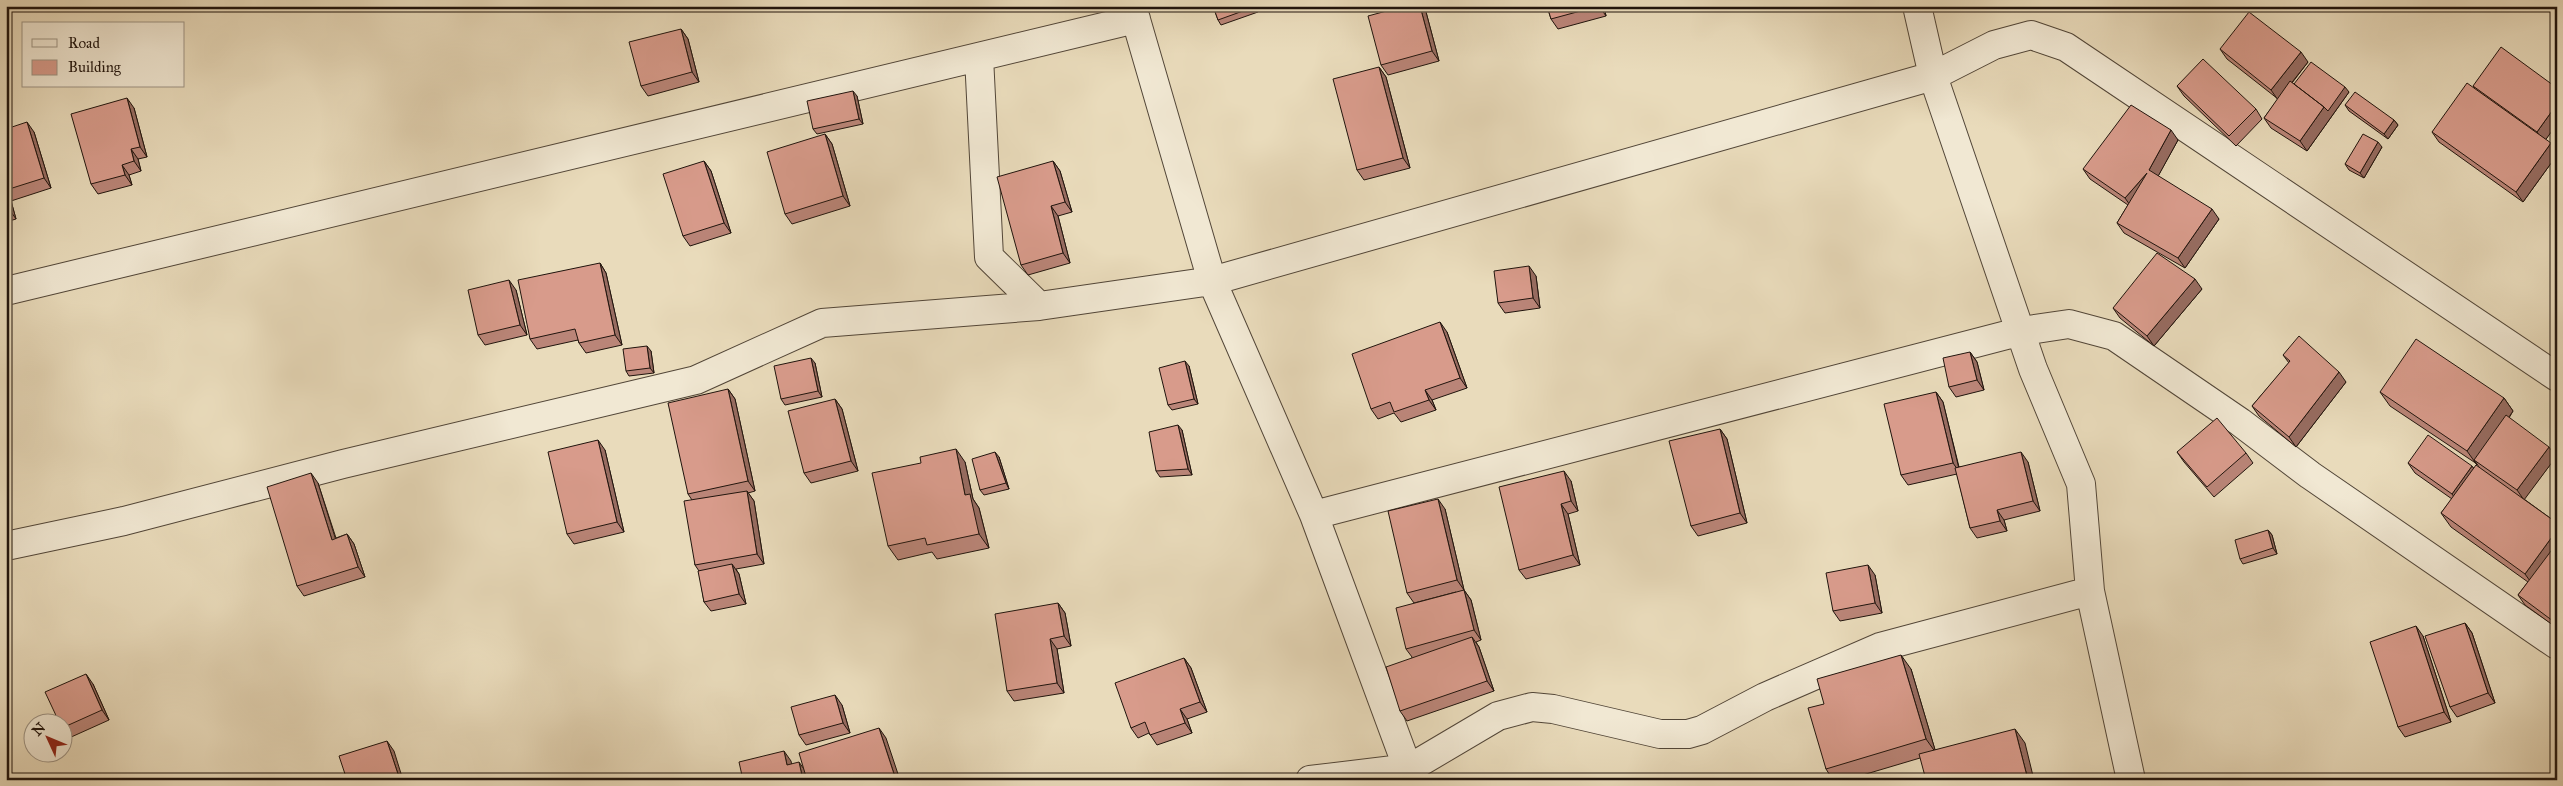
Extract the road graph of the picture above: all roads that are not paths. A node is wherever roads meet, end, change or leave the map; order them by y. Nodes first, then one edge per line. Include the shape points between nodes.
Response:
1 (1916, 6) edge
2 (1134, 13) edge
3 (980, 57) junction
4 (1932, 76) junction
5 (1212, 281) junction
6 (6, 291) edge
7 (1039, 306) junction
8 (2022, 331) junction
9 (2557, 377) edge
10 (1314, 515) junction
11 (6, 546) edge
12 (2090, 591) junction
13 (2557, 644) edge
14 (1411, 774) edge
15 (1310, 780) edge
16 (2131, 780) edge

1 - 4 street
2 - 3 street
2 - 5 street
3 - 6 street
3 - 7 street via 989,257
4 - 5 street
4 - 8 street
4 - 9 street via 1994,45 2031,35 2066,47
5 - 7 street
5 - 10 street
7 - 11 street via 822,324 696,380 343,464 124,521
8 - 10 street
8 - 12 street via 2033,370 2081,484
8 - 13 street via 2069,324 2114,336
10 - 14 street
12 - 14 street via 1880,647 1688,734 1660,734 1532,707 1498,716
12 - 16 street
14 - 15 street

